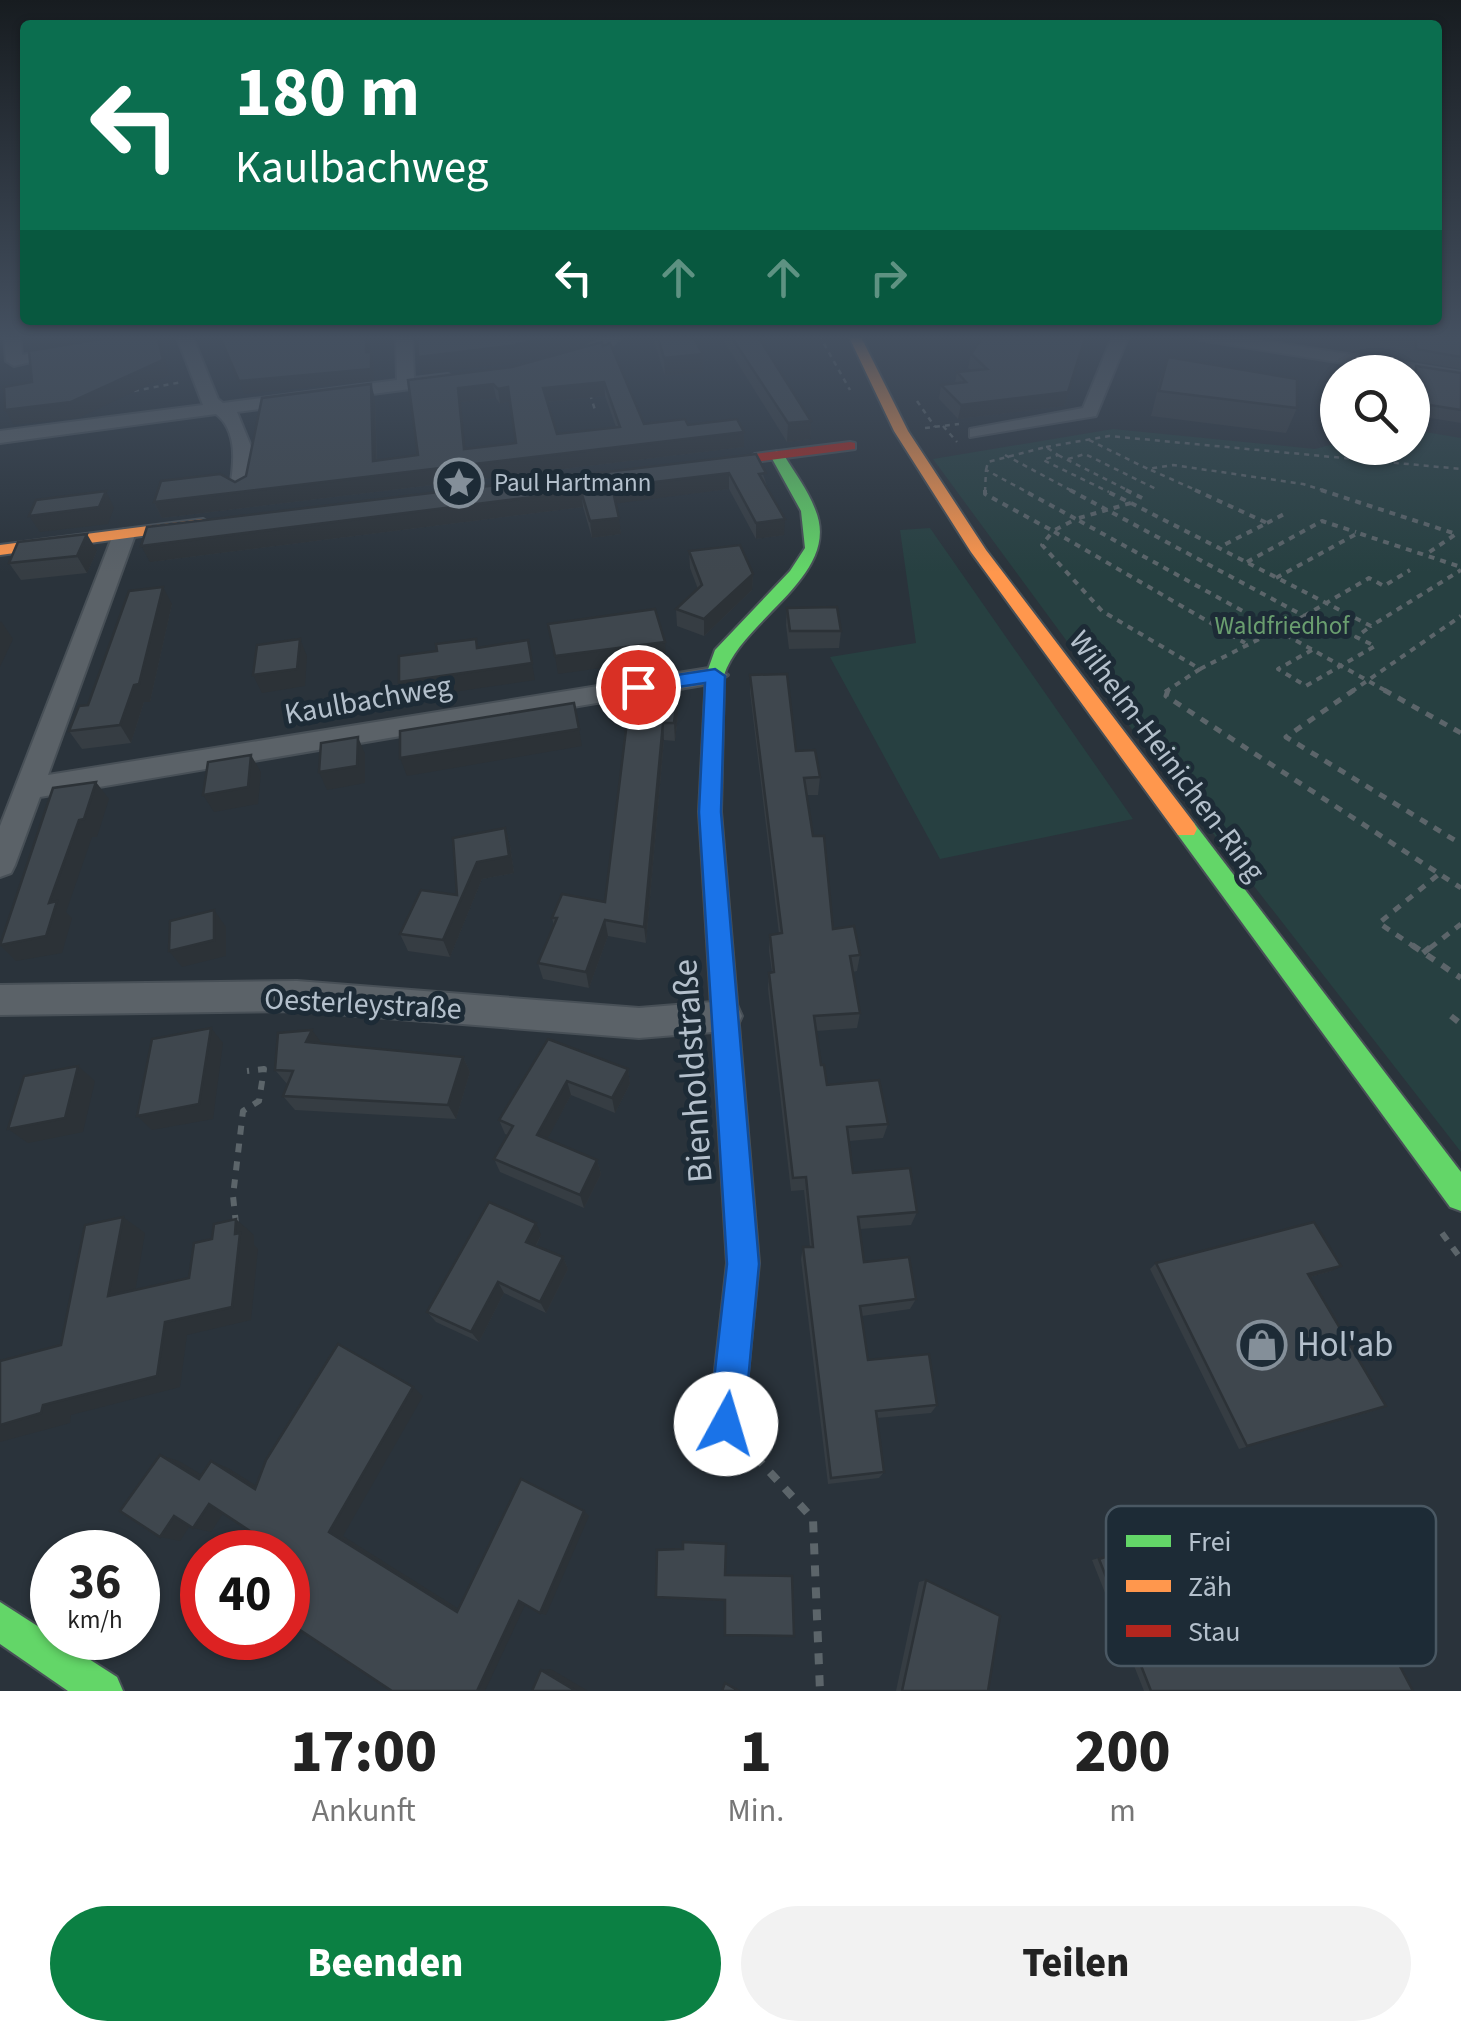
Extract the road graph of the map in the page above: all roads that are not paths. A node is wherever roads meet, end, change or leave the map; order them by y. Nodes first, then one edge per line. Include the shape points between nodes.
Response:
1 (175, 414) edge
2 (228, 414) edge
3 (895, 414) edge
4 (1080, 414) edge
5 (976, 433) dead end
6 (0, 437) edge
7 (850, 446) dead end
8 (777, 455) junction
9 (739, 460) edge
10 (240, 488) edge
11 (233, 520) edge
12 (124, 535) junction
13 (0, 550) edge
14 (715, 676) junction
15 (31, 788) junction
16 (0, 865) edge
17 (0, 1000) edge
18 (725, 1016) junction
19 (1461, 1196) edge
20 (726, 1424) road end
21 (0, 1620) edge
22 (103, 1691) edge

1 - 6 street
2 - 10 street via 245,456
3 - 19 street, Wilhelm-Heinichen-Ring via 979,552
4 - 5 street
7 - 8 street
8 - 9 street
8 - 14 street, Bienholdstraße via 809,511 813,548 722,654
11 - 12 street
12 - 13 street
12 - 15 street
14 - 15 street, Kaulbachweg
14 - 18 street, Bienholdstraße via 710,812
15 - 16 street
17 - 18 street, Oesterleystraße via 297,996 639,1023
18 - 20 street, Bienholdstraße via 743,1264
21 - 22 street

